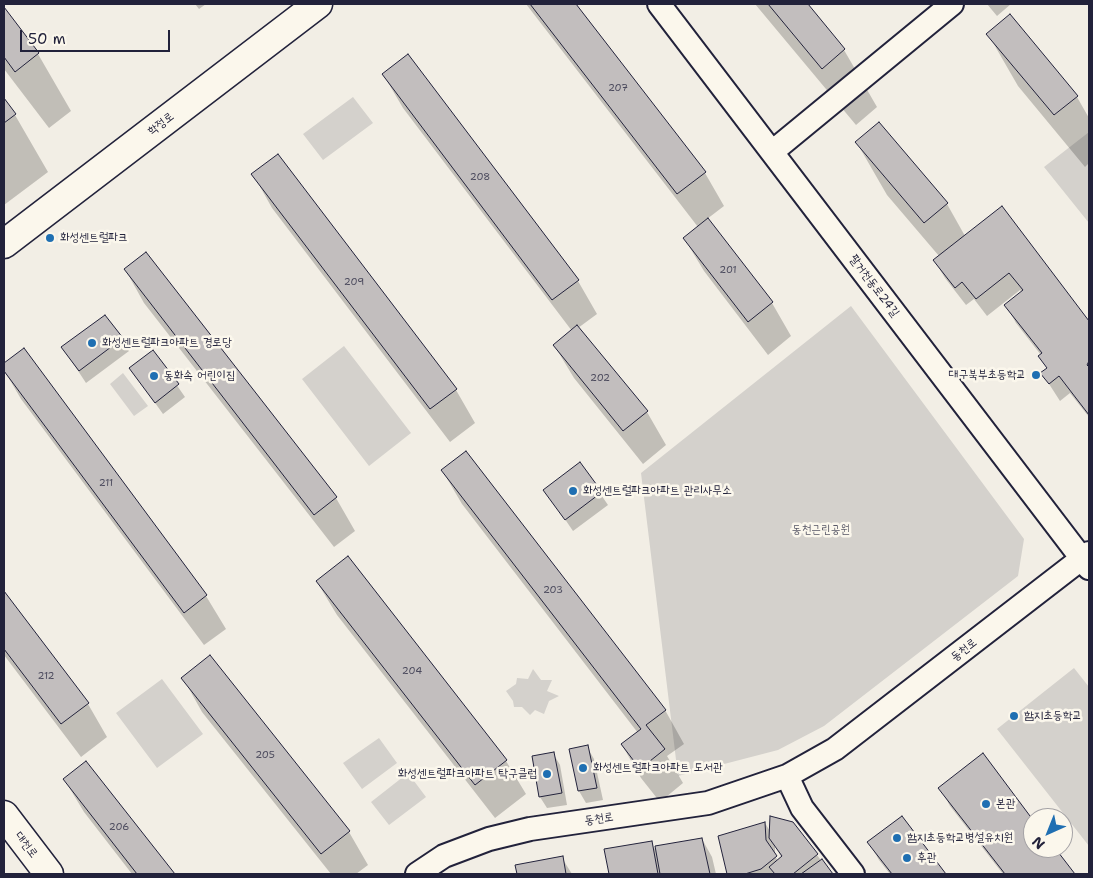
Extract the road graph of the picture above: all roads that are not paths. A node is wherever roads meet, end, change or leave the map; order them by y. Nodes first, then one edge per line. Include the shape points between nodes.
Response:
1 (318, 4) edge
2 (659, 4) edge
3 (952, 4) edge
4 (772, 152) junction
5 (4, 244) edge
6 (1087, 560) edge
7 (787, 776) junction
8 (4, 815) edge
9 (49, 874) edge
10 (417, 874) edge
11 (852, 874) edge

1 - 5 main road, 학정로
2 - 4 street, 팔거천동로24길
3 - 4 street
4 - 6 street, 팔거천동로24길
6 - 7 street, 동천로 via 835,749
7 - 10 street, 동천로 via 708,803 530,829 489,839 444,856
7 - 11 street via 802,808
8 - 9 main road, 대천로

